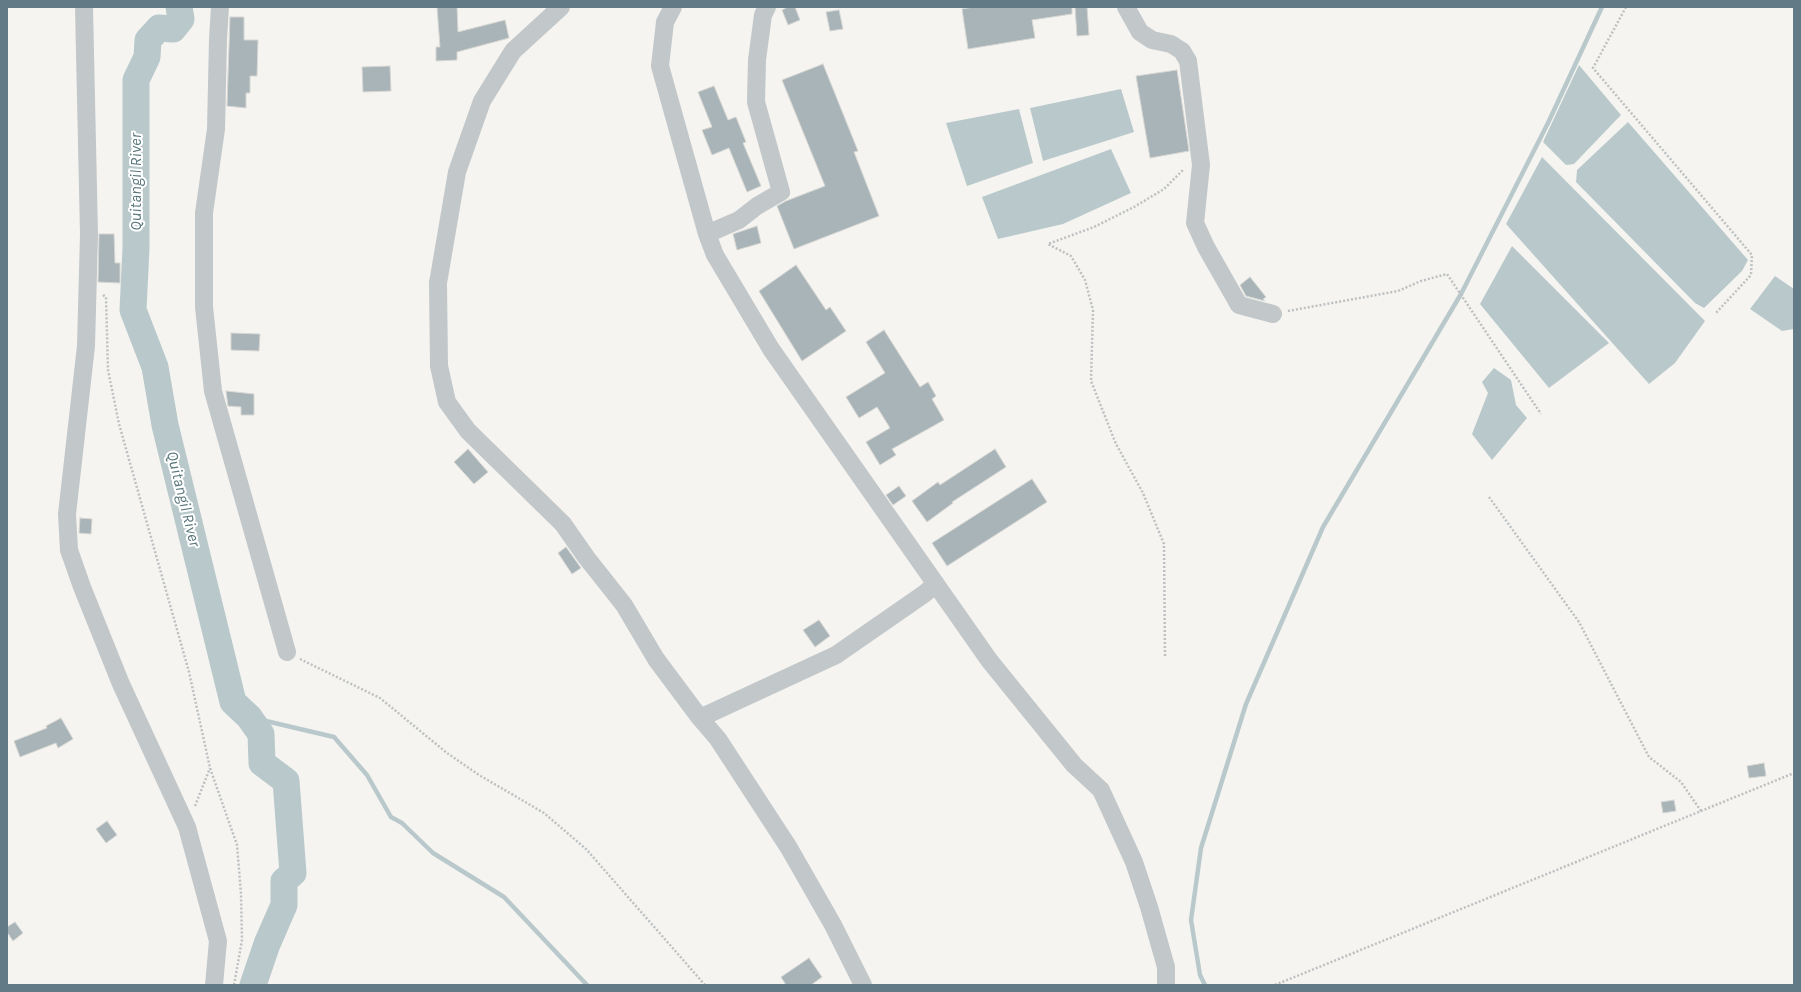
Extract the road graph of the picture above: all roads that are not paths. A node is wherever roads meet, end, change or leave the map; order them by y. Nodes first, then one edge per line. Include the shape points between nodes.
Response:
1 (84, 7) edge
2 (220, 7) edge
3 (561, 7) edge
4 (673, 7) edge
5 (767, 7) edge
6 (1126, 7) edge
7 (707, 234) junction
8 (1274, 314) road end
9 (936, 584) junction
10 (286, 652) road end
11 (700, 718) junction
12 (214, 985) edge
13 (863, 985) edge
14 (1166, 985) edge

1 - 12 street via 88,284 86,346 67,514 69,550 121,684 187,827 218,941
2 - 10 street via 216,130 204,213 204,307 213,391
3 - 11 street via 513,51 482,101 457,172 438,283 439,366 447,402 468,431 563,524 624,606 656,659
4 - 7 street via 665,22 660,66
5 - 7 street via 763,15 757,60 756,102 781,192 739,220
6 - 8 street via 1140,32 1152,40 1171,44 1182,51 1188,61 1201,165 1195,223 1239,305
7 - 9 street via 715,255 772,350
9 - 11 street via 836,655
9 - 14 street via 989,660 1031,713 1074,765 1101,790 1134,862 1166,967
11 - 13 street via 718,740 789,848 833,924

